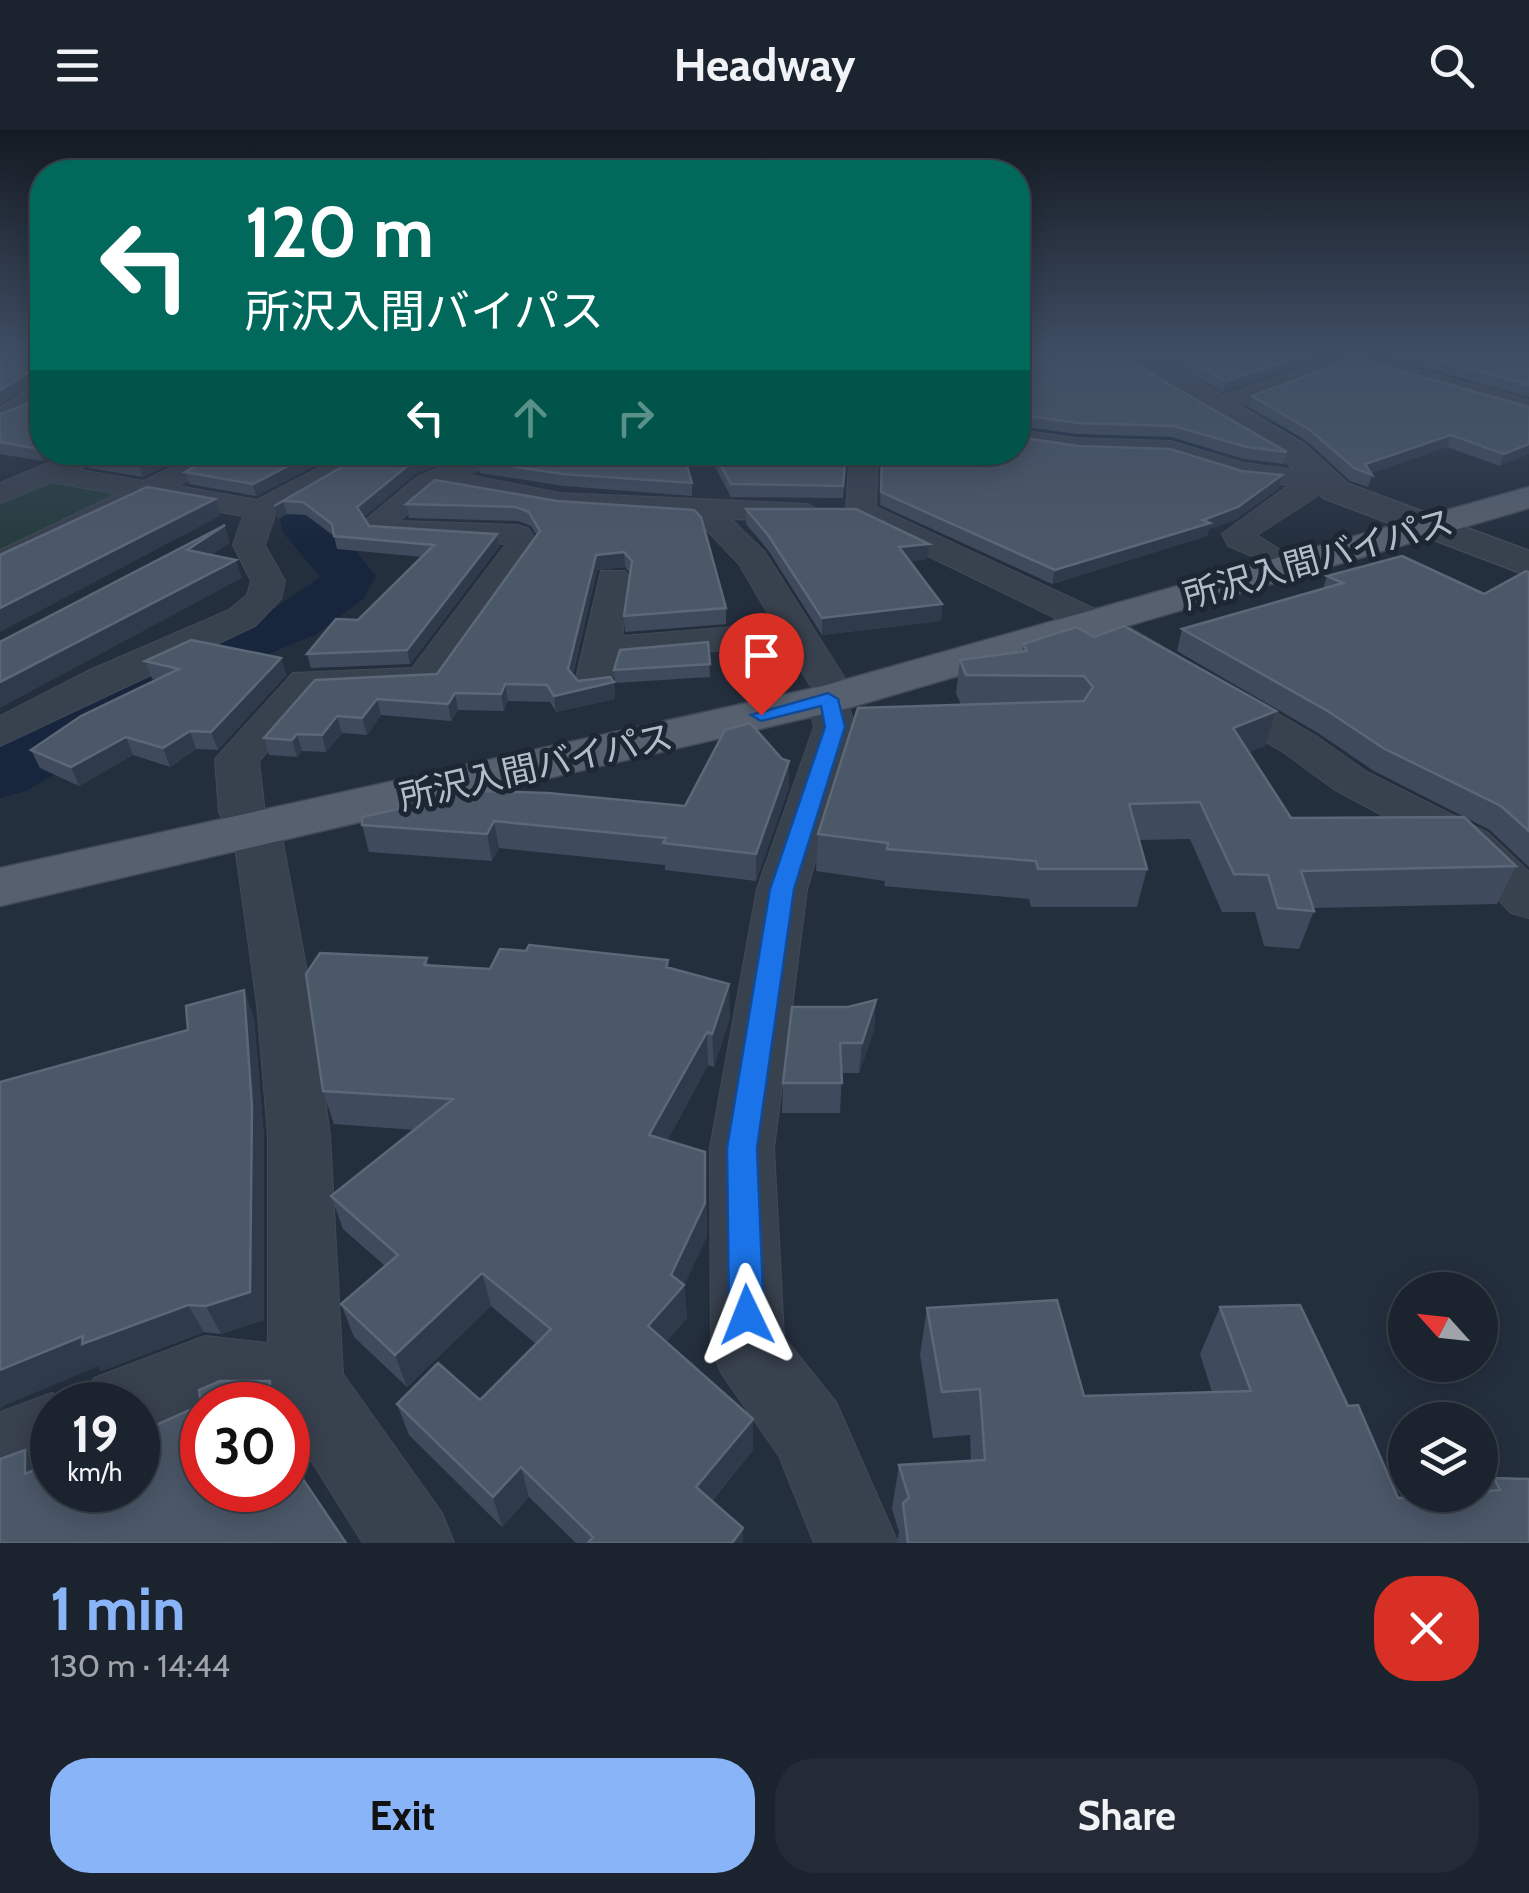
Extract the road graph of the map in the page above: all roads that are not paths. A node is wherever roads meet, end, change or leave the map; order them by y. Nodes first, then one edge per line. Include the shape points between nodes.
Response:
1 (1230, 414) edge
2 (1030, 440) edge
3 (67, 465) edge
4 (199, 465) edge
5 (348, 465) edge
6 (468, 465) edge
7 (864, 465) edge
8 (50, 473) junction
9 (438, 478) junction
10 (1529, 480) edge
11 (1321, 482) junction
12 (149, 490) junction
13 (4, 491) edge
14 (1529, 497) edge
15 (705, 511) junction
16 (862, 512) junction
17 (259, 514) junction
18 (1413, 522) junction
19 (208, 538) edge
20 (1269, 553) junction
21 (0, 562) edge
22 (1529, 564) edge
23 (614, 578) dead end
24 (1084, 617) junction
25 (797, 633) junction
26 (603, 649) junction
27 (52, 667) edge
28 (104, 678) junction
29 (594, 686) edge
30 (840, 707) junction
31 (0, 733) edge
32 (250, 823) junction
33 (0, 858) edge
34 (0, 887) edge
35 (1529, 901) edge
36 (181, 1382) edge
37 (281, 1382) edge
38 (306, 1382) edge
39 (310, 1391) edge
40 (30, 1440) edge
41 (0, 1452) edge
42 (412, 1543) edge
43 (856, 1543) edge

1 - 11 street via 1285,446
2 - 11 street via 1171,448 1240,471
3 - 8 street
4 - 12 street
5 - 17 street
6 - 9 street
7 - 16 street
8 - 12 street
8 - 13 street
9 - 15 street via 560,502
9 - 32 street via 378,522 384,529 449,536 517,535 523,543 423,680 307,680 238,759
10 - 18 main road, 所沢入間バイパス
11 - 18 street
11 - 20 street via 1238,534
12 - 17 street
12 - 21 street
14 - 18 main road, 所沢入間バイパス
15 - 16 street
15 - 25 street via 753,560
16 - 24 street
17 - 19 street
17 - 28 street via 249,545 268,580 264,599 242,618
18 - 20 main road, 所沢入間バイパス
18 - 22 street
18 - 24 main road, 所沢入間バイパス
20 - 24 main road, 所沢入間バイパス
23 - 26 street
24 - 30 main road, 所沢入間バイパス
24 - 35 street via 1351,781 1470,843
25 - 26 street
25 - 30 street
26 - 29 street
27 - 28 street
28 - 31 street
30 - 32 main road, 所沢入間バイパス
30 - 43 street via 782,889 742,1148 748,1349 808,1430
32 - 33 main road, 所沢入間バイパス
32 - 34 main road, 所沢入間バイパス
32 - 38 street via 285,1004 299,1136
36 - 37 street via 205,1373
39 - 42 street
40 - 41 street

